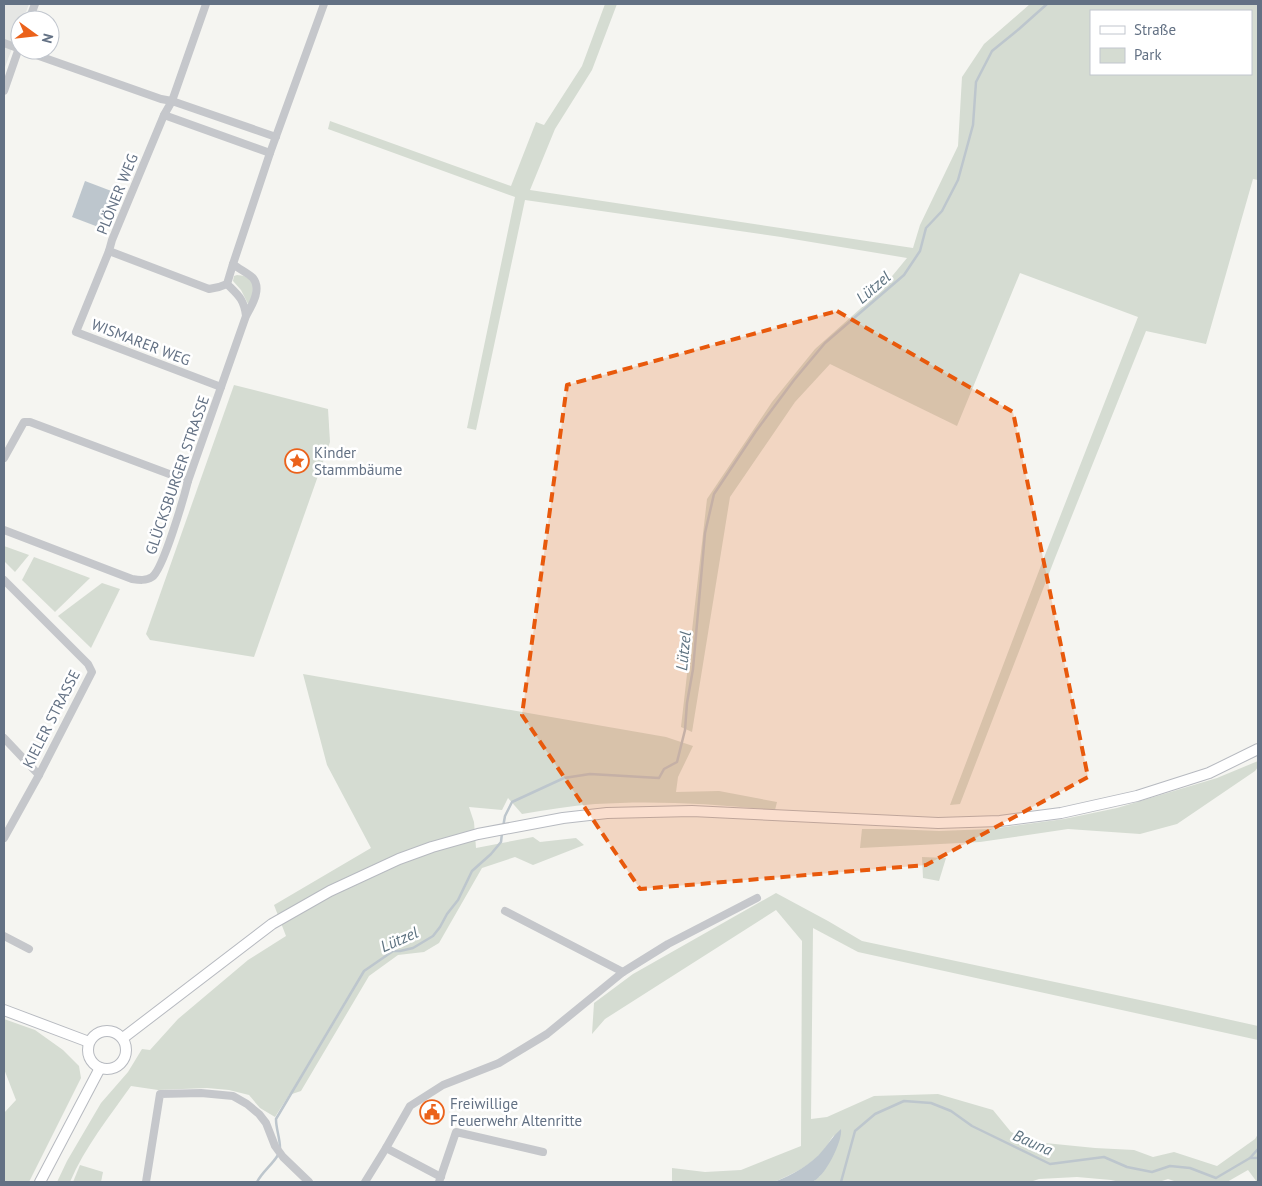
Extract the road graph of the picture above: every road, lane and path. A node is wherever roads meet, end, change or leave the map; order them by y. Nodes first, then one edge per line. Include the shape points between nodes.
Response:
1 (206, 4) edge
2 (324, 4) edge
3 (16, 60) edge
4 (53, 60) edge
5 (4, 91) edge
6 (172, 101) junction
7 (164, 115) junction
8 (276, 137) junction
9 (270, 153) junction
10 (109, 250) junction
11 (233, 264) junction
12 (227, 284) junction
13 (246, 316) junction
14 (221, 387) junction
15 (4, 458) edge
16 (188, 481) junction
17 (4, 530) edge
18 (4, 580) edge
19 (4, 738) edge
20 (1258, 749) edge
21 (39, 774) junction
22 (4, 838) edge
23 (757, 898) dead end
24 (505, 911) dead end
25 (4, 936) edge
26 (29, 949) dead end
27 (623, 972) junction
28 (4, 1010) edge
29 (123, 1038) junction
30 (89, 1042) junction
31 (100, 1068) junction
32 (386, 1148) junction
33 (544, 1152) dead end
34 (440, 1180) edge
35 (40, 1182) edge
36 (146, 1182) edge
37 (309, 1182) edge
38 (365, 1182) edge

1 - 6 street, PLÖNER WEG
2 - 8 street
3 - 5 street
4 - 6 street
6 - 7 street, PLÖNER WEG
6 - 8 street
7 - 9 street
7 - 10 street, PLÖNER WEG
8 - 9 street
9 - 11 street
10 - 12 street, PLÖNER WEG via 209,289
10 - 14 street, WISMARER WEG via 76,332
11 - 12 street
11 - 13 street, GLÜCKSBURGER STRASSE via 252,277 257,285
12 - 13 street via 241,297
13 - 14 street, GLÜCKSBURGER STRASSE
14 - 16 street, GLÜCKSBURGER STRASSE
15 - 16 street via 24,422 30,422
16 - 17 street, GLÜCKSBURGER STRASSE via 160,566 153,577 143,580 132,579
18 - 21 street, KIELER STRASSE via 88,664 92,672
19 - 21 street
20 - 29 main road via 1209,773 1137,796 1061,813 1000,821 938,823 692,811 608,813 478,834 399,859 330,890 272,924
21 - 22 street, KIELER STRASSE
23 - 27 street via 668,944
24 - 27 street
25 - 26 street
27 - 32 street via 547,1034 499,1063 443,1085 410,1106
28 - 30 main road
29 - 30 main road via 118,1033 105,1030 98,1032
29 - 31 main road via 126,1050 122,1061 112,1068
30 - 31 main road via 90,1060
31 - 35 main road
32 - 34 street
32 - 38 street
33 - 34 street via 456,1132
36 - 37 street via 160,1094 201,1093 233,1096 247,1104 266,1123 283,1157

